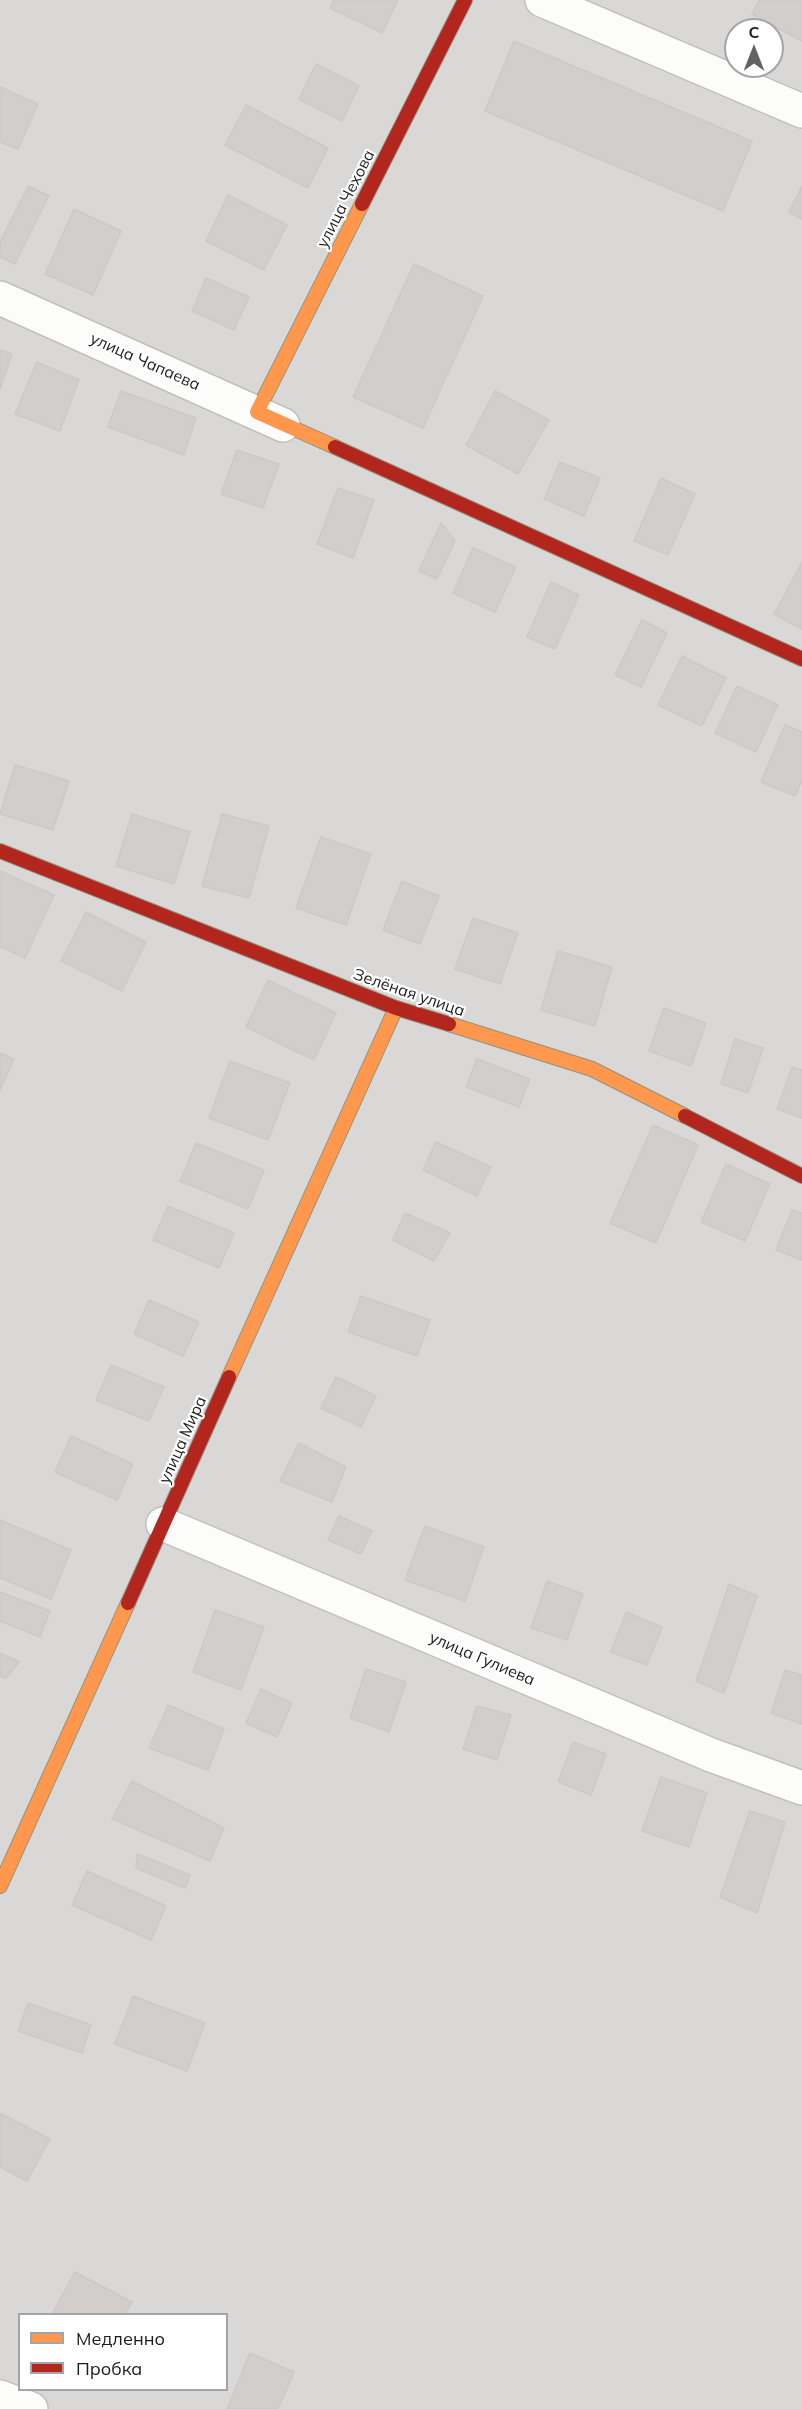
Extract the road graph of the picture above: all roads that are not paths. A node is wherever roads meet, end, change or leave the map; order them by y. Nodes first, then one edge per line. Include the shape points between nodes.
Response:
1 (465, 0) edge
2 (542, 0) edge
3 (802, 111) edge
4 (0, 298) edge
5 (257, 412) junction
6 (289, 428) dead end
7 (802, 659) edge
8 (0, 851) edge
9 (396, 1008) junction
10 (802, 1176) edge
11 (163, 1524) junction
12 (802, 1788) edge
13 (0, 1886) edge
14 (0, 2397) edge
15 (31, 2409) edge

1 - 5 street, улица Чехова
2 - 3 street
4 - 5 street, улица Чапаева
5 - 6 street, улица Чапаева
5 - 7 street
8 - 9 street, Зелёная улица
9 - 10 street, Зелёная улица via 592,1069
9 - 11 street, улица Мира
11 - 12 street, улица Гулиева via 711,1755
11 - 13 street, улица Мира
14 - 15 street

